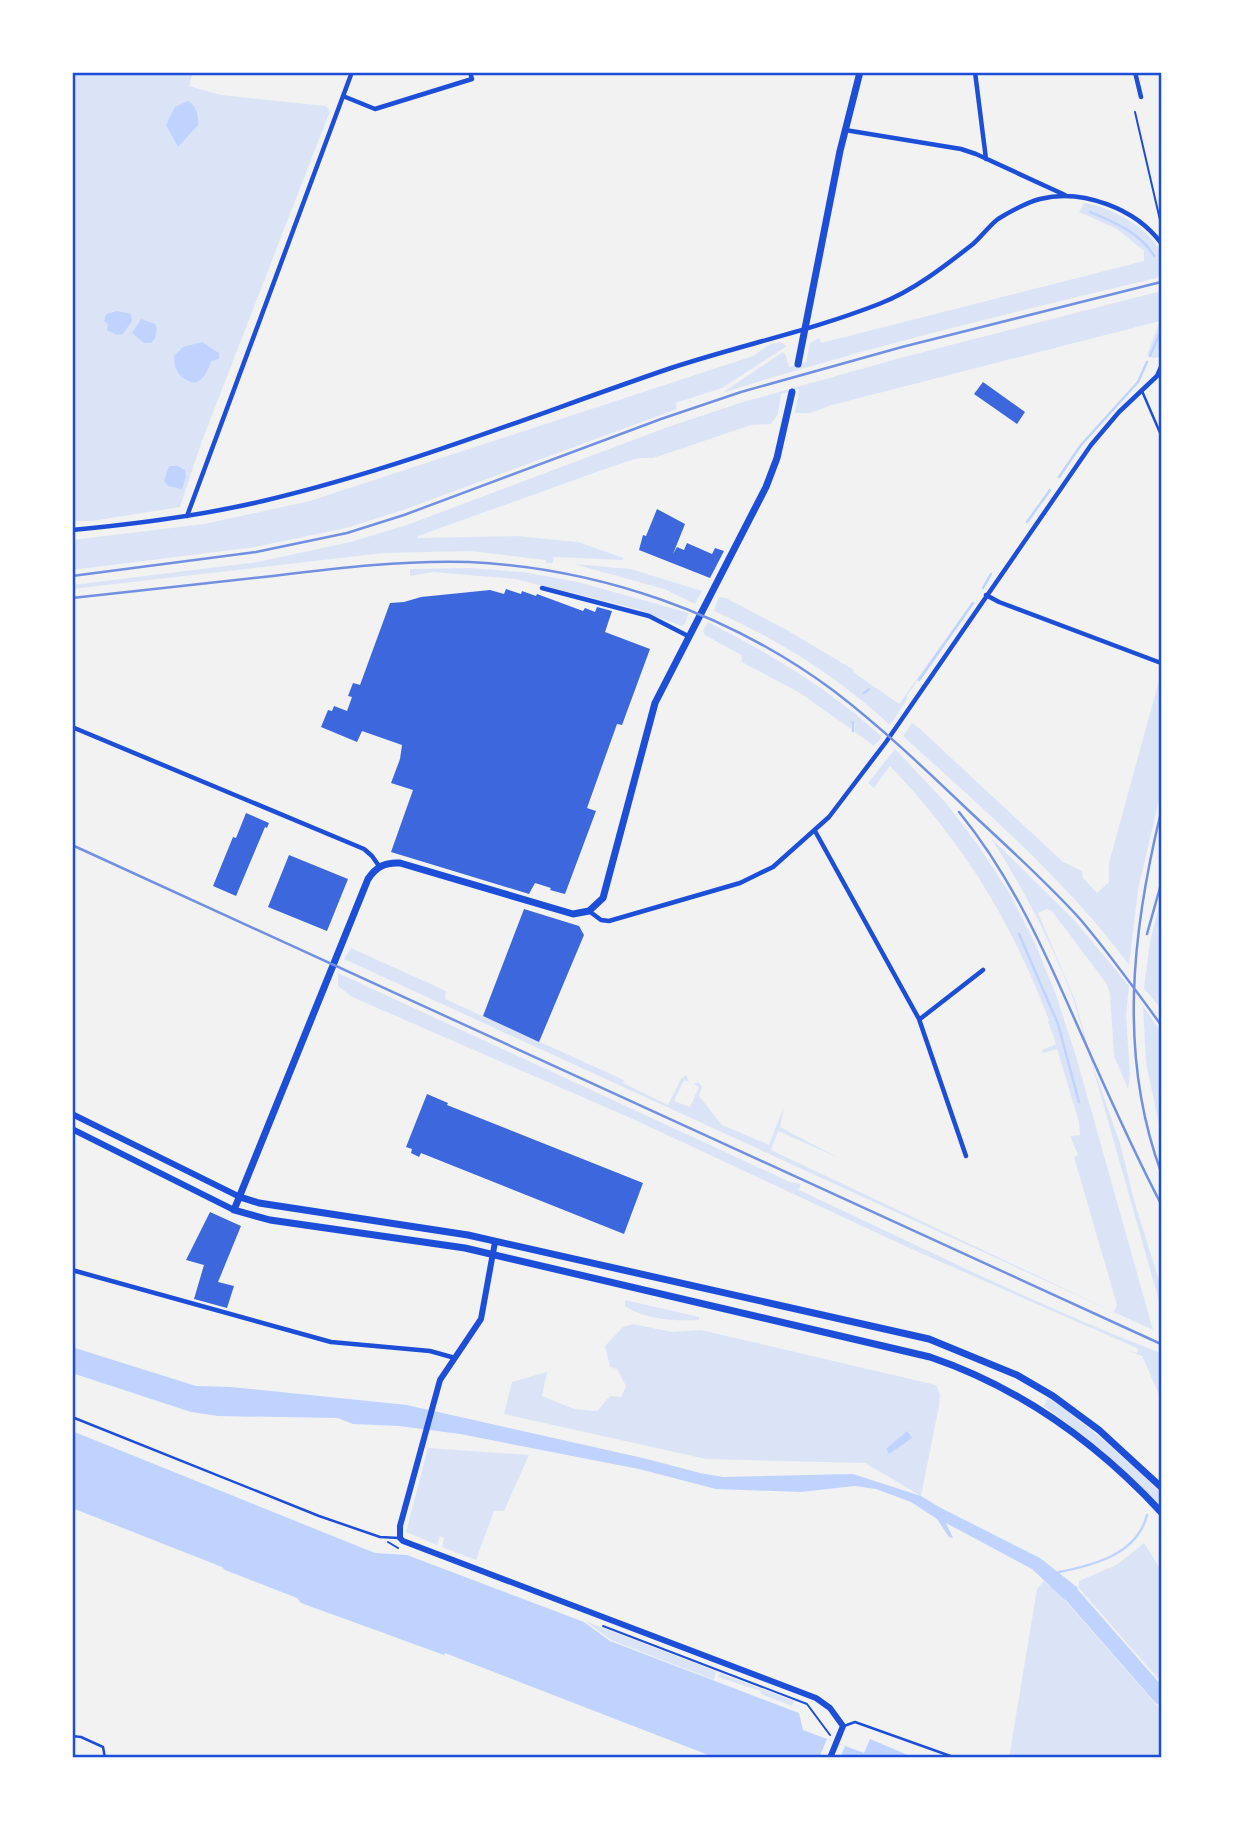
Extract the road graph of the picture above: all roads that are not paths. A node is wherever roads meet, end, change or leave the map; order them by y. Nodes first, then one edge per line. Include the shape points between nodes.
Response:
1 (352, 72) edge
2 (470, 72) edge
3 (860, 72) edge
4 (975, 72) edge
5 (1135, 72) edge
6 (343, 96) junction
7 (1141, 97) dead end
8 (845, 130) junction
9 (986, 159) junction
10 (1066, 196) junction
11 (1161, 241) edge
12 (805, 331) junction
13 (798, 364) dead end
14 (1161, 367) edge
15 (1159, 376) edge
16 (1142, 391) junction
17 (792, 392) dead end
18 (1161, 435) edge
19 (187, 516) junction
20 (72, 530) edge
21 (542, 588) dead end
22 (986, 595) junction
23 (688, 636) junction
24 (1161, 663) edge
25 (72, 727) edge
26 (815, 831) junction
27 (379, 866) junction
28 (589, 911) junction
29 (983, 970) dead end
30 (919, 1019) junction
31 (72, 1114) edge
32 (72, 1129) edge
33 (966, 1156) dead end
34 (240, 1197) junction
35 (234, 1210) junction
36 (495, 1242) junction
37 (493, 1255) junction
38 (72, 1270) edge
39 (454, 1358) junction
40 (72, 1417) edge
41 (1161, 1487) edge
42 (1161, 1512) edge
43 (400, 1538) junction
44 (843, 1727) junction
45 (72, 1736) edge
46 (105, 1758) edge
47 (830, 1758) edge
48 (956, 1758) edge

1 - 6 street
2 - 6 street via 472,79 375,109
3 - 8 main road
4 - 9 street
5 - 7 street
6 - 19 street
8 - 9 street via 961,149
8 - 12 main road
9 - 10 street
10 - 11 street via 1085,197 1123,212
10 - 12 street via 1040,199 998,219 975,242 884,303
12 - 13 main road
12 - 19 street via 676,367 363,474
14 - 15 street
15 - 16 street
16 - 18 lane
16 - 22 street via 1091,445
17 - 23 main road via 770,478
19 - 20 street
21 - 23 street via 649,616
22 - 24 street
22 - 26 street via 840,806
23 - 28 main road via 650,716 603,898
25 - 27 street via 363,849
26 - 28 street via 773,867 740,883 609,921
26 - 30 street
27 - 28 main road via 400,863 564,912
27 - 34 main road via 368,879
29 - 30 street
30 - 33 street
31 - 34 main road
32 - 35 main road
34 - 35 main road
34 - 36 main road
35 - 37 main road via 270,1220
36 - 37 main road
36 - 41 main road via 953,1347 1053,1396 1100,1430
37 - 39 main road via 481,1319
37 - 42 main road via 953,1365 1046,1412 1107,1460
38 - 39 street via 331,1342 430,1351
39 - 43 main road via 433,1401
40 - 43 lane via 319,1516
43 - 44 main road via 816,1698
44 - 47 main road
44 - 48 lane via 855,1722
45 - 46 lane via 96,1742 103,1747

